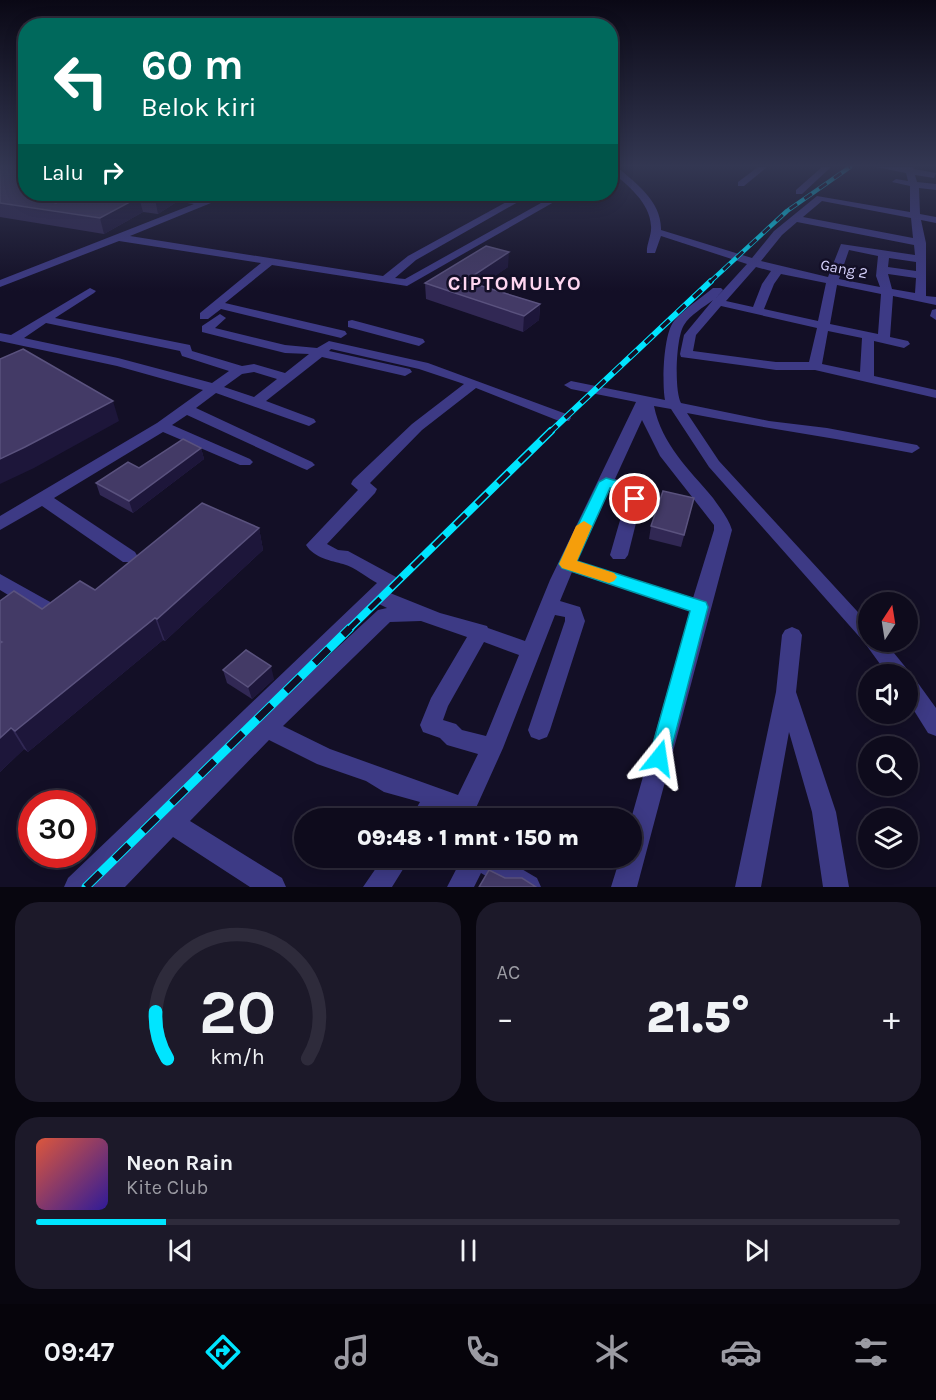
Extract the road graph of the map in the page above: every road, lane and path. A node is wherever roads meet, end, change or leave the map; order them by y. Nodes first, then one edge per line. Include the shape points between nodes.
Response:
1 (188, 208) edge
2 (501, 208) edge
3 (538, 208) edge
4 (652, 208) edge
5 (807, 208) edge
6 (860, 208) edge
7 (874, 208) edge
8 (916, 208) edge
9 (870, 211) junction
10 (795, 219) junction
11 (936, 220) edge
12 (917, 222) junction
13 (852, 229) junction
14 (936, 231) edge
15 (658, 232) junction
16 (116, 237) junction
17 (921, 243) junction
18 (845, 246) junction
19 (651, 251) dead end
20 (884, 254) junction
21 (920, 259) junction
22 (753, 260) junction
23 (269, 262) junction
24 (778, 270) junction
25 (883, 270) junction
26 (921, 275) junction
27 (802, 276) junction
28 (385, 280) junction
29 (832, 282) junction
30 (0, 284) edge
31 (90, 291) dead end
32 (887, 292) junction
33 (920, 299) junction
34 (936, 301) edge
35 (717, 302) junction
36 (219, 312) junction
37 (757, 312) junction
38 (204, 316) dead end
39 (44, 319) junction
40 (352, 324) dead end
41 (822, 326) junction
42 (341, 334) dead end
43 (868, 336) junction
44 (6, 338) edge
45 (884, 340) junction
46 (419, 342) dead end
47 (904, 344) dead end
48 (319, 352) junction
49 (815, 366) junction
50 (239, 370) junction
51 (411, 373) dead end
52 (288, 378) junction
53 (867, 379) junction
54 (474, 383) junction
55 (572, 385) dead end
56 (214, 389) junction
57 (936, 394) edge
58 (257, 401) junction
59 (645, 401) junction
60 (676, 405) junction
61 (186, 409) junction
62 (564, 418) dead end
63 (309, 422) dead end
64 (162, 426) junction
65 (912, 448) dead end
66 (245, 462) dead end
67 (307, 465) dead end
68 (606, 482) junction
69 (44, 499) junction
70 (0, 524) edge
71 (619, 555) dead end
72 (129, 557) dead end
73 (567, 564) junction
74 (0, 581) edge
75 (377, 595) junction
76 (549, 606) junction
77 (700, 607) junction
78 (45, 608) edge
79 (422, 614) junction
80 (858, 624) edge
81 (480, 632) junction
82 (792, 635) dead end
83 (530, 651) junction
84 (882, 652) edge
85 (891, 664) edge
86 (786, 692) junction
87 (918, 700) edge
88 (936, 726) edge
89 (266, 728) junction
90 (539, 730) dead end
91 (492, 748) junction
92 (436, 797) junction
93 (429, 808) edge
94 (452, 808) edge
95 (464, 808) edge
96 (172, 823) junction
97 (391, 868) edge
98 (472, 868) edge
99 (495, 868) edge
100 (77, 887) edge
101 (107, 887) edge
102 (273, 887) edge
103 (376, 887) edge
104 (460, 887) edge
105 (528, 887) edge
106 (624, 887) edge
107 (748, 887) edge
108 (836, 887) edge

1 - 16 street
2 - 28 street via 412,258
3 - 28 street via 407,283
4 - 15 street
5 - 10 street
6 - 9 street
7 - 9 street
8 - 12 street
9 - 12 street
9 - 13 street
10 - 13 street
10 - 22 street
11 - 12 street
12 - 14 street
12 - 17 street
13 - 17 street
13 - 18 street
15 - 19 street
15 - 22 street
16 - 23 street
16 - 30 street
17 - 21 street
18 - 20 street
18 - 29 street
20 - 21 street
20 - 25 street
21 - 26 street
22 - 24 street, Gang 2
22 - 27 street via 797,269
22 - 35 street
22 - 60 street via 678,324 670,386
23 - 28 street
23 - 36 street via 216,303
24 - 27 street, Gang 2
24 - 37 street
25 - 26 street
25 - 32 street
26 - 33 street
27 - 29 street, Gang 2
29 - 32 street, Gang 2
29 - 41 street
31 - 39 street
32 - 33 street, Gang 2
32 - 45 street
33 - 34 street, Gang 2
35 - 37 street
35 - 49 street via 690,335 686,354 783,367
36 - 38 street
36 - 42 street
36 - 48 street via 206,329 285,349
37 - 41 street
39 - 44 street
39 - 50 street via 185,348 187,353
40 - 46 street
41 - 43 street
41 - 49 street
43 - 45 street
43 - 53 street
44 - 56 street via 105,357
45 - 47 street
48 - 51 street
48 - 52 street
48 - 54 street via 329,345 412,363
49 - 53 street
50 - 52 street via 255,368
50 - 56 street
52 - 58 street
53 - 57 street
54 - 62 street
54 - 75 street via 417,427 358,484 369,489 315,545 390,582
55 - 59 street
56 - 58 street
56 - 61 street
58 - 63 street
59 - 60 street
59 - 68 street
59 - 77 street via 651,428 670,460 722,525
60 - 65 street via 769,425
60 - 80 street via 688,428 740,495
61 - 64 street
61 - 67 street
64 - 66 street
64 - 69 street
68 - 71 street via 630,489 634,495
68 - 73 street
69 - 70 street
69 - 72 street
73 - 76 street
73 - 77 street
74 - 78 street
75 - 79 street
75 - 100 street
76 - 83 street
76 - 90 street via 573,612 575,621
77 - 106 street
79 - 81 street
79 - 89 street via 385,615
81 - 83 street
81 - 91 street via 438,704 431,725 455,738
82 - 86 street
83 - 91 street
84 - 85 street
86 - 107 street
86 - 108 street via 823,804
87 - 88 street
89 - 92 street via 325,757
89 - 96 street
91 - 95 street
92 - 93 street
92 - 94 street
96 - 101 street
96 - 102 street
97 - 103 street
98 - 104 street
99 - 105 street

